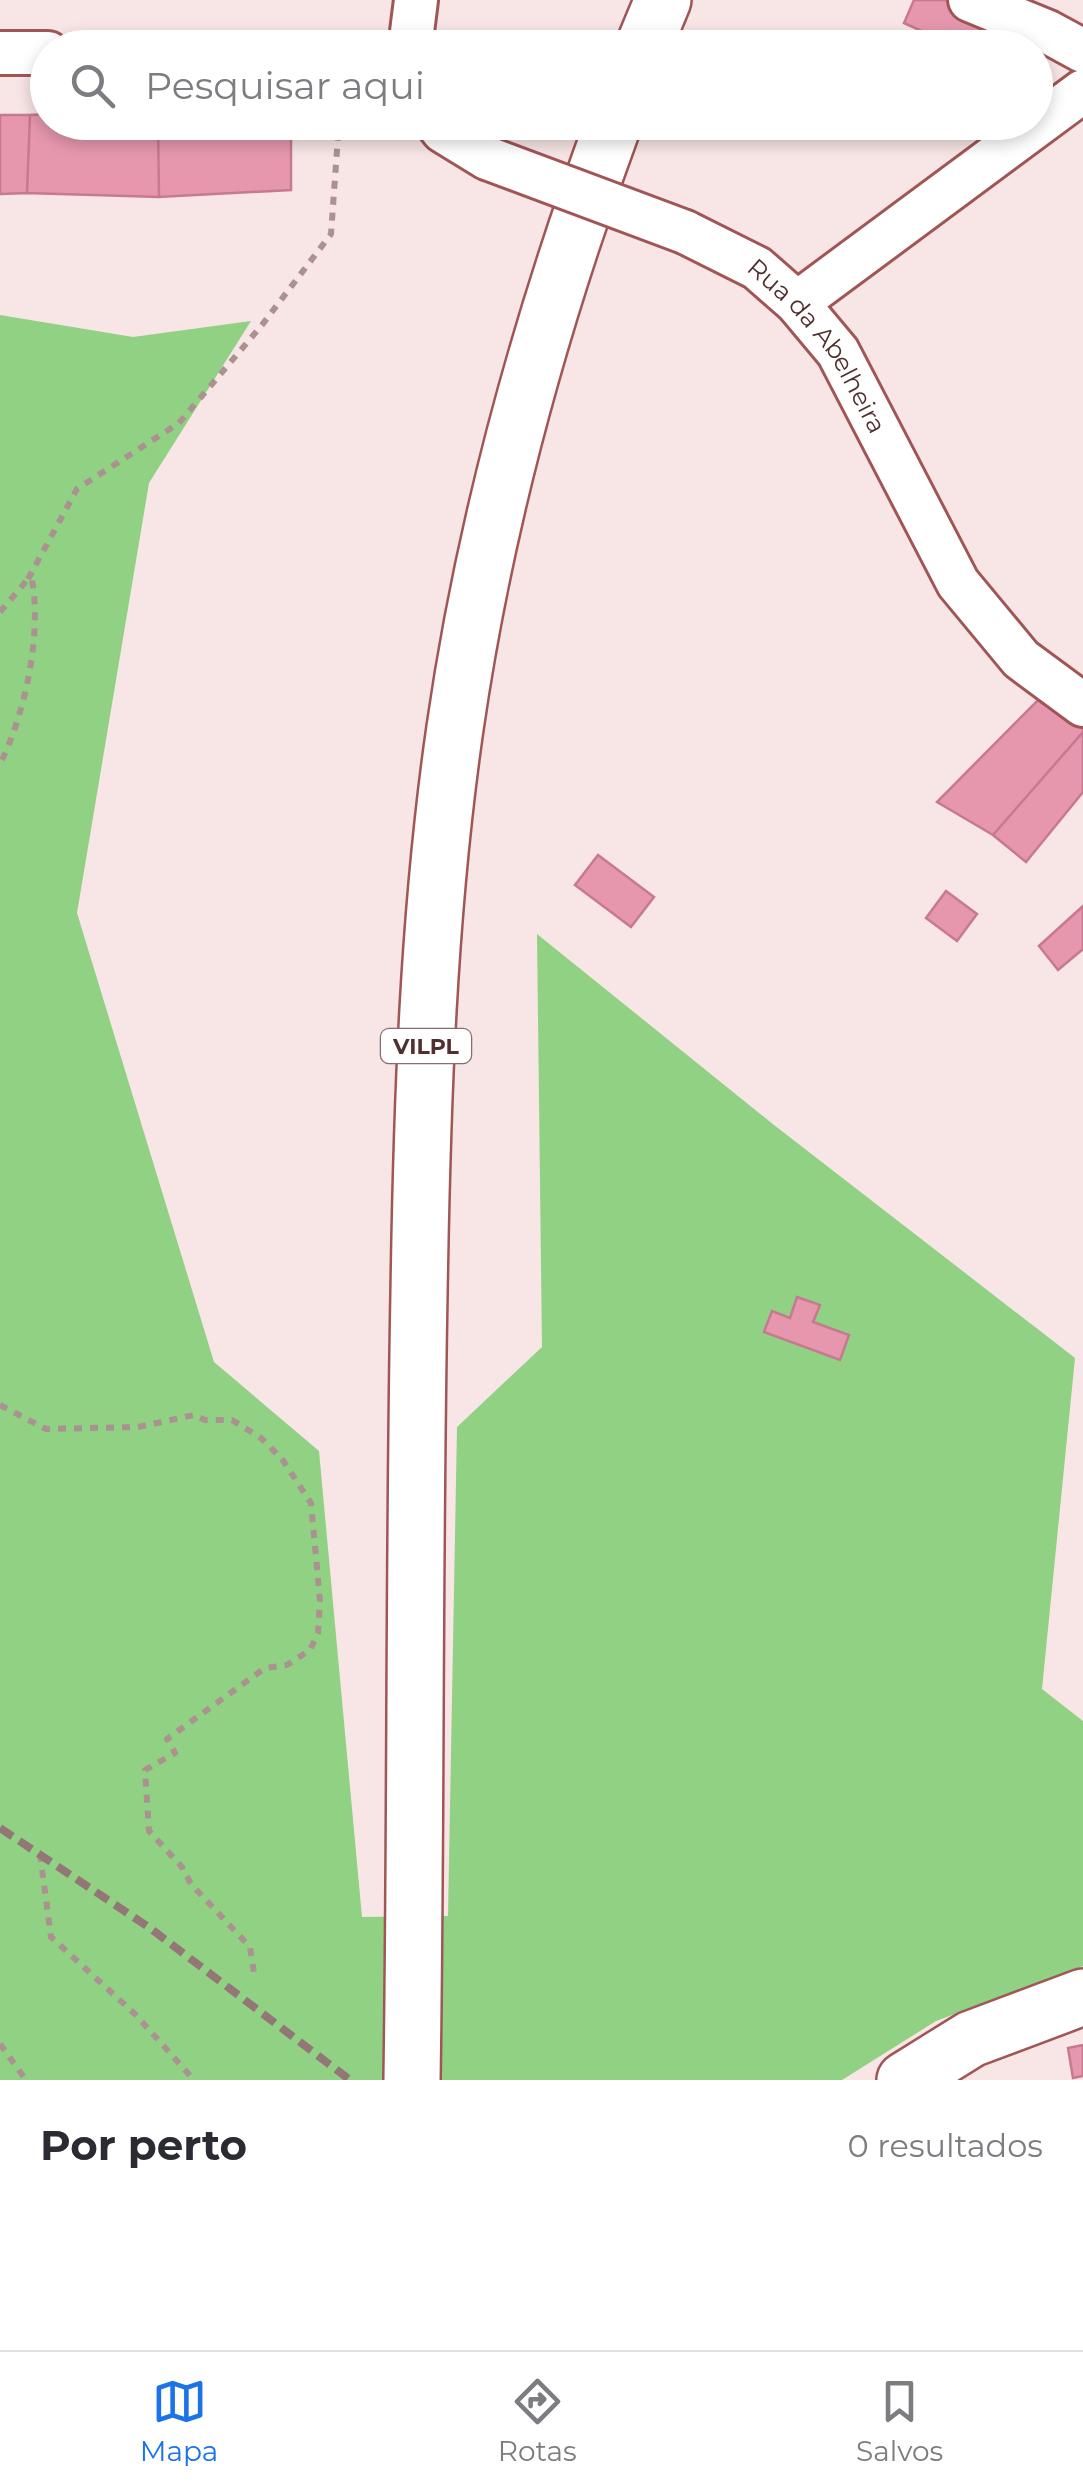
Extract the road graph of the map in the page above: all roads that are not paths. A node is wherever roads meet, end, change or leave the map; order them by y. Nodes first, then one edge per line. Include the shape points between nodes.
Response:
1 (416, 0) edge
2 (663, 0) edge
3 (970, 0) edge
4 (412, 30) edge
5 (650, 30) edge
6 (1043, 30) edge
7 (1053, 35) edge
8 (1083, 51) edge
9 (0, 53) edge
10 (30, 53) edge
11 (1083, 91) edge
12 (1053, 113) edge
13 (458, 140) edge
14 (608, 140) edge
15 (1017, 140) edge
16 (797, 303) junction
17 (1083, 705) edge
18 (1083, 1997) edge
19 (412, 2080) edge
20 (905, 2080) edge

1 - 4 street
2 - 5 main road
3 - 6 street
7 - 8 street
9 - 10 street
11 - 12 street
13 - 16 street, Rua da Abelheira, bridge via 487,158 686,232 757,268
14 - 19 main road, VILPL via 519,412 474,614 434,925 422,1119
15 - 16 street
16 - 17 street, Rua da Abelheira via 838,352 958,582 1021,659
18 - 20 main road via 971,2039

